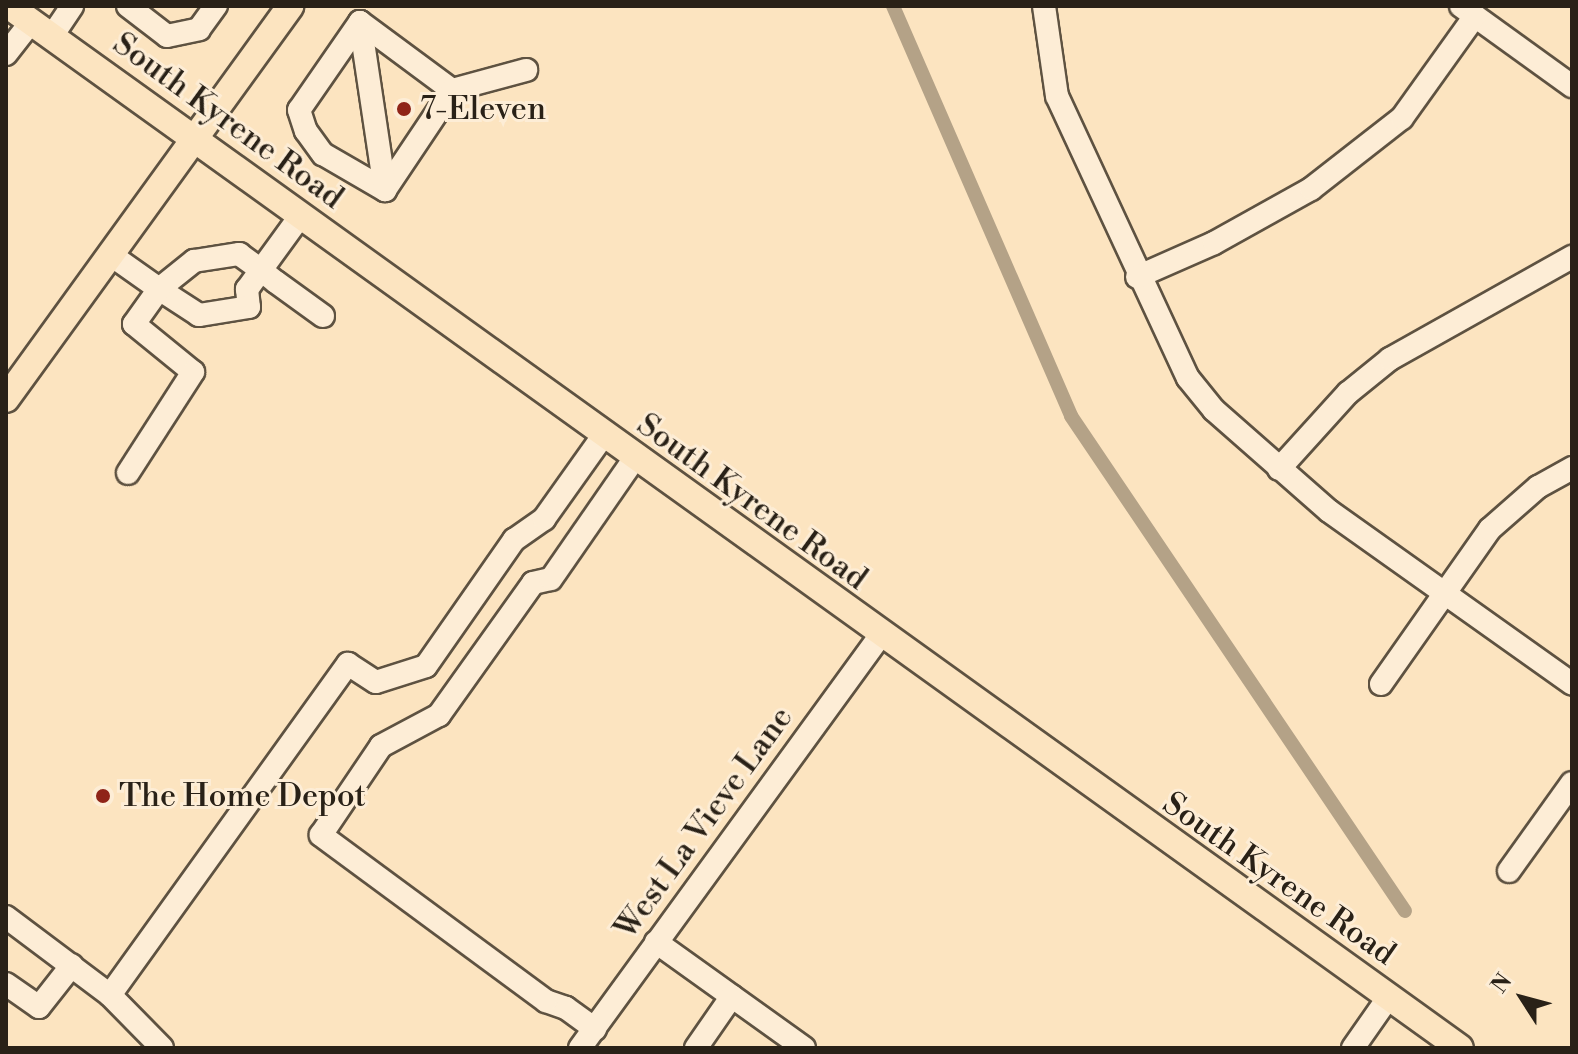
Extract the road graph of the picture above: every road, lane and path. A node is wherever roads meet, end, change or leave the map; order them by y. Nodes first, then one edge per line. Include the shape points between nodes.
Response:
1 (9, 6) edge
2 (72, 6) edge
3 (128, 6) edge
4 (216, 6) edge
5 (291, 6) edge
6 (1044, 6) edge
7 (1468, 11) edge
8 (360, 22) junction
9 (42, 29) junction
10 (6, 54) edge
11 (526, 70) dead end
12 (1572, 86) edge
13 (452, 90) junction
14 (196, 138) junction
15 (385, 190) junction
16 (301, 215) junction
17 (111, 255) junction
18 (1572, 257) edge
19 (261, 270) junction
20 (1137, 277) junction
21 (159, 289) junction
22 (323, 316) dead end
23 (6, 399) edge
24 (603, 436) junction
25 (634, 459) junction
26 (1572, 468) edge
27 (1279, 469) junction
28 (128, 473) dead end
29 (1444, 591) junction
30 (880, 636) junction
31 (1381, 684) dead end
32 (1572, 684) edge
33 (1572, 783) edge
34 (1509, 871) dead end
35 (6, 917) edge
36 (656, 942) junction
37 (72, 965) junction
38 (6, 984) edge
39 (110, 995) junction
40 (732, 996) junction
41 (1388, 998) junction
42 (595, 1029) junction
43 (162, 1048) edge
44 (580, 1048) edge
45 (696, 1048) edge
46 (804, 1048) edge
47 (1353, 1048) edge
48 (1460, 1048) edge

1 - 9 main road, South Kyrene Road
2 - 9 street
3 - 4 street via 167,36 199,29
5 - 14 main road
6 - 20 street via 1057,96
7 - 12 street
7 - 20 street via 1402,118 1322,180 1214,243
8 - 13 street
8 - 15 street
8 - 15 street via 299,110 323,154
9 - 10 street
9 - 14 main road, South Kyrene Road
11 - 13 street
13 - 15 street
14 - 16 main road, South Kyrene Road
14 - 17 main road
16 - 19 street
16 - 24 main road, South Kyrene Road
17 - 21 street
17 - 23 main road
18 - 27 street via 1390,359 1348,393
19 - 21 street via 239,254 194,261
19 - 21 street via 247,289 249,307 199,315
19 - 22 street
20 - 27 street via 1188,378
21 - 28 street via 134,324 193,372
24 - 25 main road, South Kyrene Road
24 - 39 street via 544,519 514,540 426,666 376,682 348,664
25 - 30 main road, South Kyrene Road
25 - 42 street via 551,579 533,583 439,715 381,746 321,835 546,1001
26 - 29 street via 1538,487 1490,529
27 - 29 street via 1329,511
29 - 31 street
29 - 32 street
30 - 36 street, West La Vieve Lane
30 - 41 main road, South Kyrene Road
33 - 34 street
35 - 37 street
36 - 40 street
36 - 42 street, West La Vieve Lane
37 - 38 street via 39,1007
37 - 39 street
39 - 43 street
40 - 45 street
40 - 46 street
41 - 47 street
41 - 48 main road, South Kyrene Road
42 - 44 street, West La Vieve Lane

